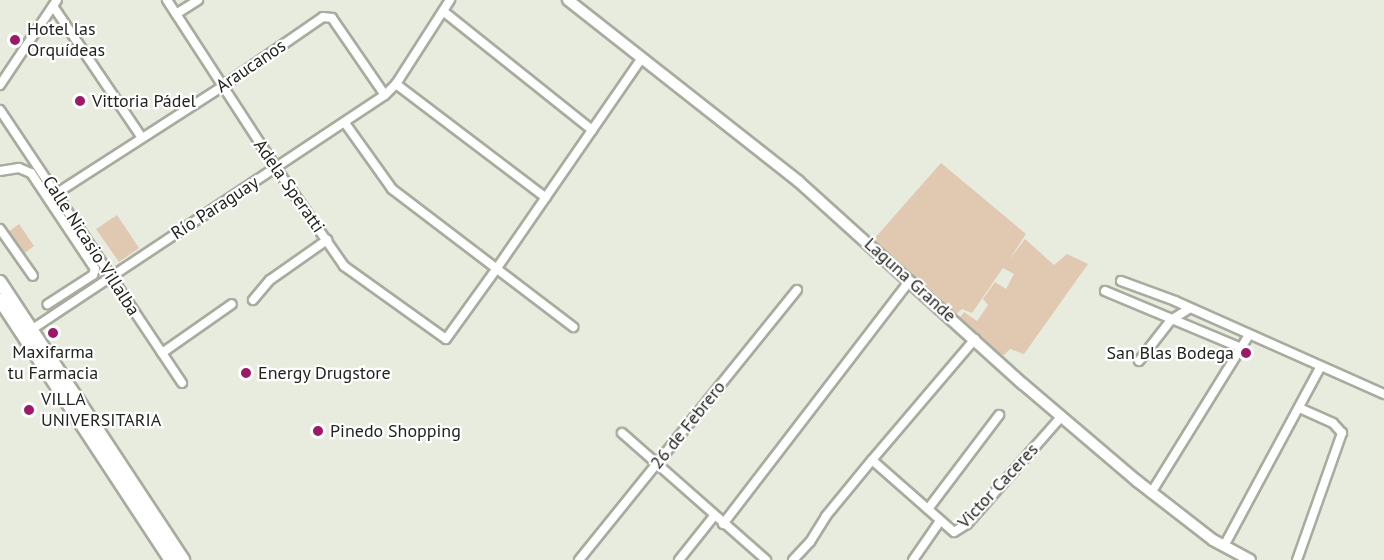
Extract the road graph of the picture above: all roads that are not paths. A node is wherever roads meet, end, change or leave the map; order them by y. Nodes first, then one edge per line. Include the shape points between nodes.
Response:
1 (167, 0) edge
2 (198, 0) edge
3 (450, 0) edge
4 (568, 0) edge
5 (55, 3) edge
6 (443, 11) junction
7 (176, 14) junction
8 (642, 58) junction
9 (396, 84) junction
10 (0, 86) edge
11 (223, 86) junction
12 (385, 95) junction
13 (0, 110) edge
14 (345, 123) junction
15 (592, 130) junction
16 (142, 138) junction
17 (276, 168) junction
18 (0, 171) edge
19 (57, 193) junction
20 (546, 198) junction
21 (0, 229) edge
22 (327, 240) junction
23 (497, 268) junction
24 (33, 276) dead end
25 (111, 277) junction
26 (910, 280) junction
27 (1121, 281) dead end
28 (0, 282) edge
29 (797, 290) dead end
30 (1105, 291) dead end
31 (0, 300) edge
32 (253, 300) dead end
33 (48, 304) dead end
34 (232, 304) dead end
35 (1190, 308) junction
36 (1171, 320) junction
37 (573, 327) dead end
38 (31, 330) junction
39 (1249, 334) junction
40 (975, 339) junction
41 (1241, 348) junction
42 (162, 353) junction
43 (1139, 362) dead end
44 (1321, 366) junction
45 (182, 383) dead end
46 (1384, 394) edge
47 (1299, 408) junction
48 (999, 415) dead end
49 (1061, 417) junction
50 (622, 433) dead end
51 (872, 460) junction
52 (656, 466) junction
53 (1151, 493) junction
54 (928, 509) junction
55 (714, 516) junction
56 (940, 521) junction
57 (723, 524) junction
58 (1224, 546) junction
59 (185, 559) edge
60 (171, 560) edge
61 (579, 560) edge
62 (679, 560) edge
63 (766, 560) edge
64 (793, 560) edge
65 (913, 560) edge
66 (1250, 560) edge
67 (1297, 560) edge

1 - 7 street, Adela Speratti
2 - 7 street
3 - 6 street, Río Paraguay
4 - 8 main road, Laguna Grande
5 - 10 street
5 - 16 street
6 - 9 street, Río Paraguay
6 - 15 street
7 - 11 street, Adela Speratti
8 - 15 street
8 - 26 main road, Laguna Grande via 798,181
9 - 12 street, Río Paraguay
9 - 20 street
11 - 12 street, Araucanos via 323,17 332,18
11 - 16 street, Araucanos
11 - 17 street, Adela Speratti
12 - 14 street, Río Paraguay
13 - 19 street, Calle Nicasio Villalba
14 - 17 street, Río Paraguay
14 - 23 street via 392,189
15 - 20 street
16 - 19 street, Araucanos
17 - 22 street, Adela Speratti
17 - 25 street, Río Paraguay
18 - 33 street via 19,168 31,173 95,269 93,275
19 - 25 street, Calle Nicasio Villalba
20 - 23 street
21 - 24 street
22 - 23 street, Adela Speratti via 344,266 446,339
22 - 32 street via 270,280
23 - 37 street
25 - 38 street, Río Paraguay
25 - 42 street, Calle Nicasio Villalba
26 - 40 main road, Laguna Grande
26 - 57 street
27 - 35 street
28 - 38 highway
29 - 52 street, 26 de Febrero
30 - 36 street
31 - 60 highway
34 - 42 street
35 - 36 street
35 - 39 street
36 - 41 street
36 - 43 street
38 - 59 highway
39 - 41 street
39 - 44 street
40 - 49 main road, Laguna Grande
40 - 51 street
41 - 53 street
42 - 45 street, Calle Nicasio Villalba
44 - 46 street
44 - 47 street
47 - 58 street
47 - 67 street via 1333,423 1342,433
48 - 54 street
49 - 53 main road, Laguna Grande
49 - 56 street, Victor Caceres via 967,524 954,532
50 - 52 street
51 - 54 street
51 - 64 street
52 - 55 street
52 - 61 street, 26 de Febrero
53 - 58 main road, Laguna Grande
54 - 56 street
55 - 57 street
55 - 62 street
56 - 65 street, Victor Caceres
57 - 63 street
58 - 66 main road, Laguna Grande

